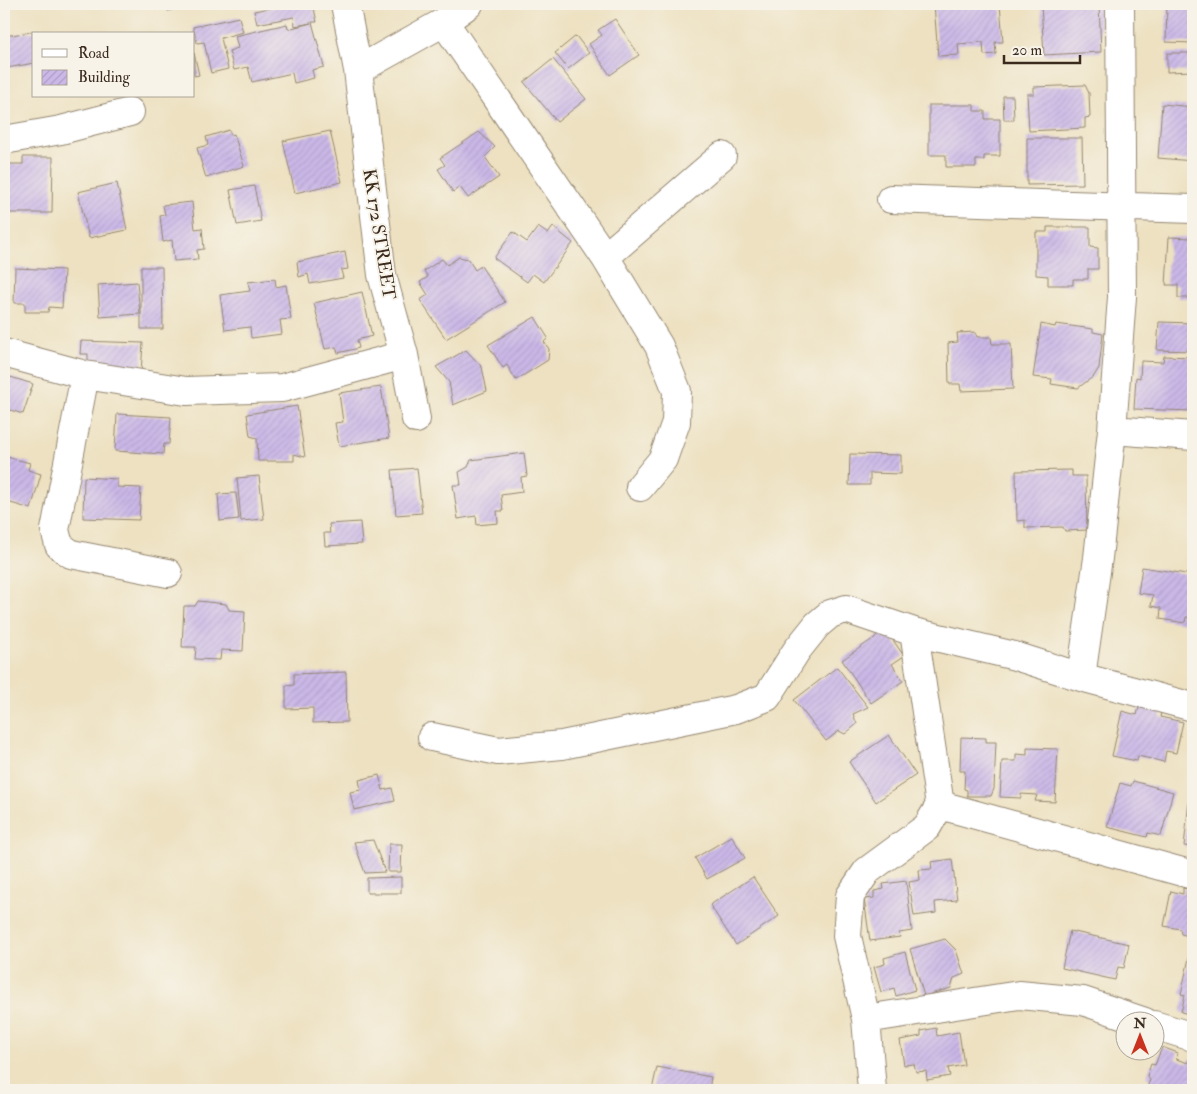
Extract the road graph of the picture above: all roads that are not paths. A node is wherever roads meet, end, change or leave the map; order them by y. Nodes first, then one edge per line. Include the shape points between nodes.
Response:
1 (345, 4) edge
2 (469, 4) edge
3 (1120, 4) edge
4 (444, 22) junction
5 (358, 70) junction
6 (130, 112) dead end
7 (4, 140) edge
8 (722, 156) dead end
9 (891, 199) dead end
10 (1122, 208) junction
11 (1193, 209) edge
12 (605, 257) junction
13 (4, 353) edge
14 (404, 355) junction
15 (85, 375) junction
16 (416, 420) dead end
17 (1112, 430) junction
18 (1193, 436) edge
19 (640, 487) dead end
20 (168, 573) dead end
21 (914, 632) junction
22 (1081, 677) junction
23 (1193, 707) edge
24 (432, 737) dead end
25 (940, 805) junction
26 (1193, 875) edge
27 (1115, 1012) edge
28 (866, 1020) junction
29 (1164, 1027) edge
30 (1193, 1037) edge
31 (872, 1090) edge

1 - 5 street, KK 172 STREET
2 - 4 street
3 - 10 street
4 - 5 street
4 - 12 street
5 - 14 street, KK 172 STREET via 382,275
6 - 7 street via 62,130
8 - 12 street
9 - 10 street
10 - 11 street
10 - 17 street via 1122,297
12 - 19 street via 659,346 677,391 676,422 664,459
13 - 15 street
14 - 15 street via 282,388 186,391
14 - 16 street, KK 172 STREET
15 - 20 street via 55,530 58,545 71,554
17 - 18 street
17 - 22 street
21 - 22 street via 1015,656
21 - 24 street via 846,609 830,614 798,650 768,697 736,708 653,727 562,745 498,751
21 - 25 street
22 - 23 street
25 - 26 street
25 - 28 street via 927,827 867,871 850,896 846,936
27 - 28 street via 1083,1001 1020,995
28 - 31 street
29 - 30 street

